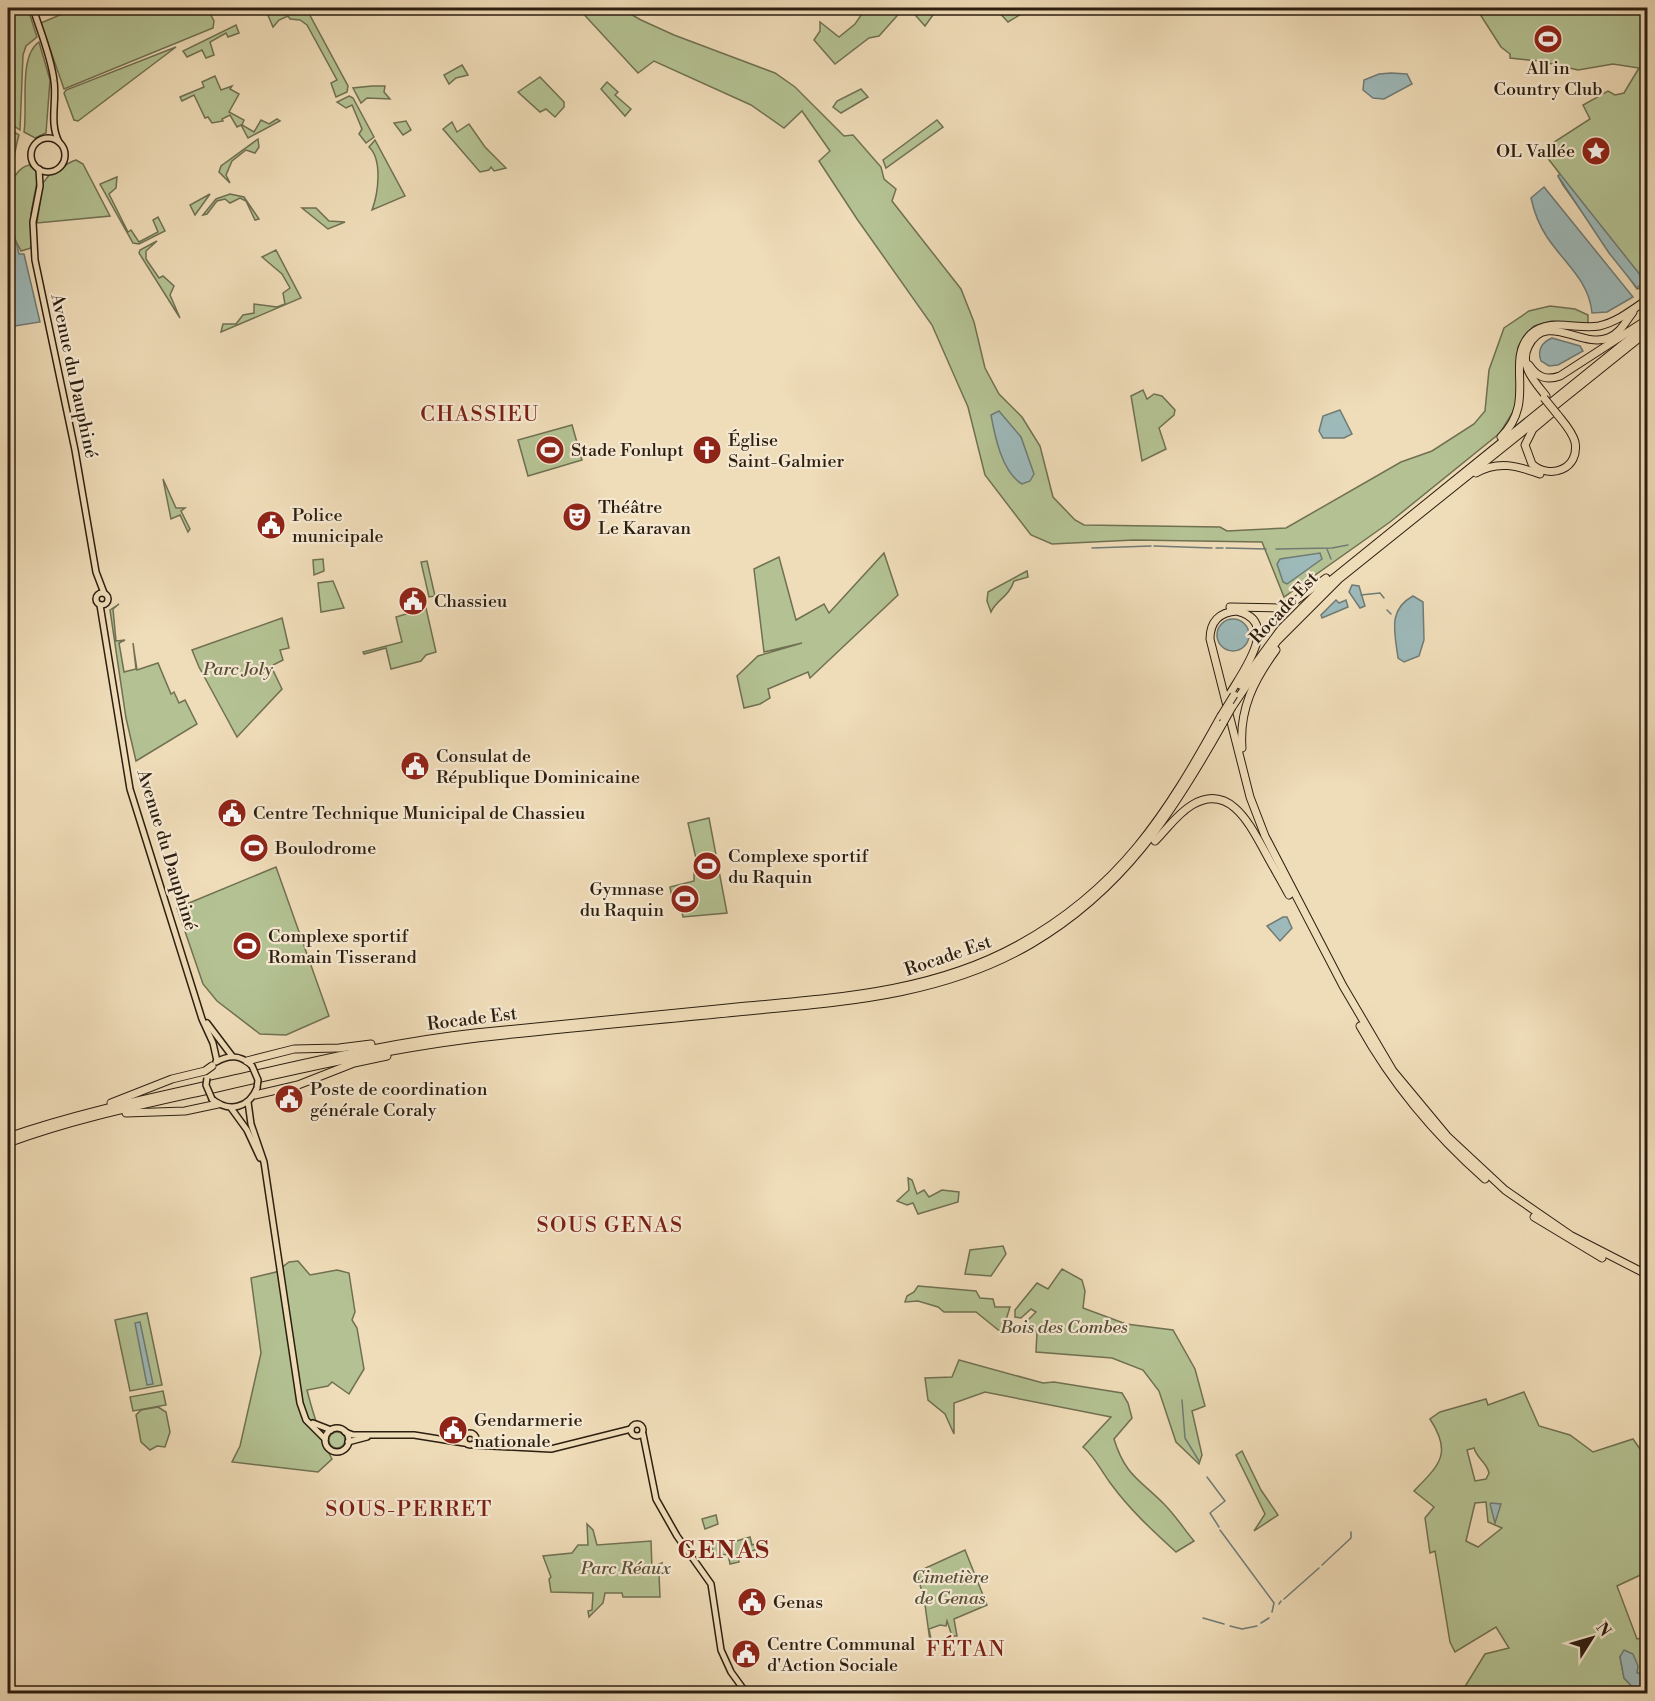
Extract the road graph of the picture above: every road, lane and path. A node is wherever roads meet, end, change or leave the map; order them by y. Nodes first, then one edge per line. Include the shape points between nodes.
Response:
1 (33, 8) edge
2 (54, 113) junction
3 (46, 138) junction
4 (59, 142) junction
5 (39, 169) junction
6 (48, 172) junction
7 (40, 186) junction
8 (1647, 299) edge
9 (1636, 307) junction
10 (1647, 319) edge
11 (1610, 322) junction
12 (1647, 324) edge
13 (1598, 326) junction
14 (1647, 331) edge
15 (1615, 335) junction
16 (1600, 340) junction
17 (1525, 348) junction
18 (1593, 375) junction
19 (1558, 414) junction
20 (1483, 456) junction
21 (1456, 485) junction
22 (1400, 527) junction
23 (1386, 537) junction
24 (1372, 546) junction
25 (101, 594) junction
26 (103, 605) junction
27 (1310, 606) junction
28 (1231, 696) junction
29 (1220, 721) junction
30 (1252, 800) junction
31 (1278, 874) junction
32 (1113, 881) junction
33 (198, 1005) junction
34 (435, 1038) junction
35 (444, 1042) junction
36 (232, 1056) junction
37 (214, 1063) junction
38 (250, 1063) junction
39 (256, 1091) junction
40 (215, 1101) junction
41 (248, 1102) junction
42 (231, 1108) junction
43 (73, 1116) junction
44 (88, 1118) junction
45 (8, 1137) edge
46 (8, 1143) edge
47 (265, 1174) junction
48 (1579, 1243) junction
49 (1592, 1250) junction
50 (1647, 1275) edge
51 (1647, 1280) edge
52 (299, 1397) junction
53 (331, 1430) junction
54 (345, 1432) junction
55 (633, 1433) junction
56 (386, 1434) junction
57 (643, 1434) junction
58 (465, 1435) junction
59 (475, 1436) junction
60 (440, 1437) junction
61 (325, 1439) junction
62 (348, 1442) junction
63 (464, 1443) junction
64 (497, 1444) junction
65 (473, 1445) junction
66 (644, 1449) junction
67 (747, 1694) edge

1 - 2 main road via 52,69
2 - 3 main road
2 - 4 main road via 54,131
3 - 4 main road
3 - 5 main road via 38,141 32,151 33,162
4 - 6 main road via 64,160
5 - 6 main road
5 - 7 main road, Avenue du Dauphiné
6 - 7 main road, Avenue du Dauphiné
7 - 25 main road, Avenue du Dauphiné via 33,222 34,260
8 - 9 highway
9 - 11 highway
9 - 15 highway
10 - 17 highway via 1598,354 1553,379 1534,372
11 - 13 highway
11 - 15 highway
12 - 20 highway, Rocade Est
13 - 16 highway
13 - 17 highway via 1547,326 1532,334
14 - 18 highway, Rocade Est
15 - 16 highway
16 - 17 highway via 1547,331
17 - 19 highway, bridge via 1527,369
17 - 20 highway via 1520,360 1521,399 1517,416
18 - 19 highway via 1533,429 1527,439 1528,459 1545,472 1561,470 1574,456 1572,435
18 - 21 highway, Rocade Est
19 - 21 highway via 1573,431 1578,444 1569,469 1547,476 1513,465 1493,466
20 - 22 highway, Rocade Est
21 - 22 highway, Rocade Est
22 - 23 highway, Rocade Est
23 - 24 highway, Rocade Est
23 - 27 highway, Rocade Est
24 - 28 highway, Rocade Est via 1294,614
24 - 31 highway via 1288,605 1269,610 1226,608 1213,616 1207,628 1207,651 1230,724 1248,803
25 - 26 main road via 96,601
25 - 26 main road via 109,598
26 - 33 main road, Avenue du Dauphiné via 130,789
27 - 29 highway, Rocade Est, bridge via 1267,654
27 - 30 highway via 1260,672 1247,700 1242,742
28 - 29 highway, Rocade Est, bridge
28 - 29 highway, bridge via 1216,720
28 - 30 highway via 1258,636 1253,620 1237,611 1218,617 1210,639
29 - 32 highway, Rocade Est via 1162,826
29 - 34 highway, Rocade Est via 1162,817 1116,871 1054,923 969,968 910,986 852,996
30 - 48 highway via 1284,876 1369,1032 1403,1084 1489,1177
31 - 32 highway via 1241,812 1228,802 1212,799 1183,812 1128,871
31 - 48 highway via 1369,1041 1412,1104 1487,1181 1529,1214
32 - 35 highway, Rocade Est via 1076,914 1030,944 982,968 907,992
33 - 36 main road, Avenue du Dauphiné
33 - 37 main road, Avenue du Dauphiné via 213,1043
34 - 38 highway via 347,1048 294,1049
34 - 43 highway, Rocade Est via 337,1056
35 - 39 highway via 362,1061 298,1084
35 - 44 highway, Rocade Est via 337,1061
36 - 37 main road
36 - 38 main road
37 - 40 main road, bridge via 207,1078
37 - 43 highway via 205,1071 172,1079
38 - 39 main road, bridge via 258,1080
39 - 41 main road
40 - 42 main road
40 - 44 highway via 185,1111 142,1111
41 - 42 main road
41 - 47 main road
42 - 47 main road via 253,1141
43 - 45 highway, Rocade Est
44 - 46 highway, Rocade Est
47 - 52 main road
48 - 49 highway
49 - 50 highway
49 - 51 highway
52 - 53 main road via 311,1422
52 - 61 main road via 306,1420
53 - 54 main road
53 - 61 main road
54 - 56 main road
54 - 62 main road
55 - 57 main road
55 - 57 main road via 639,1424
55 - 64 main road via 545,1449
55 - 66 main road
56 - 60 main road
56 - 62 main road
57 - 66 main road
58 - 59 main road
58 - 60 main road
58 - 63 main road
59 - 64 main road
59 - 65 main road
60 - 63 main road
61 - 62 main road via 336,1452
63 - 65 main road
64 - 65 main road
66 - 67 main road via 656,1499 711,1584 721,1650

